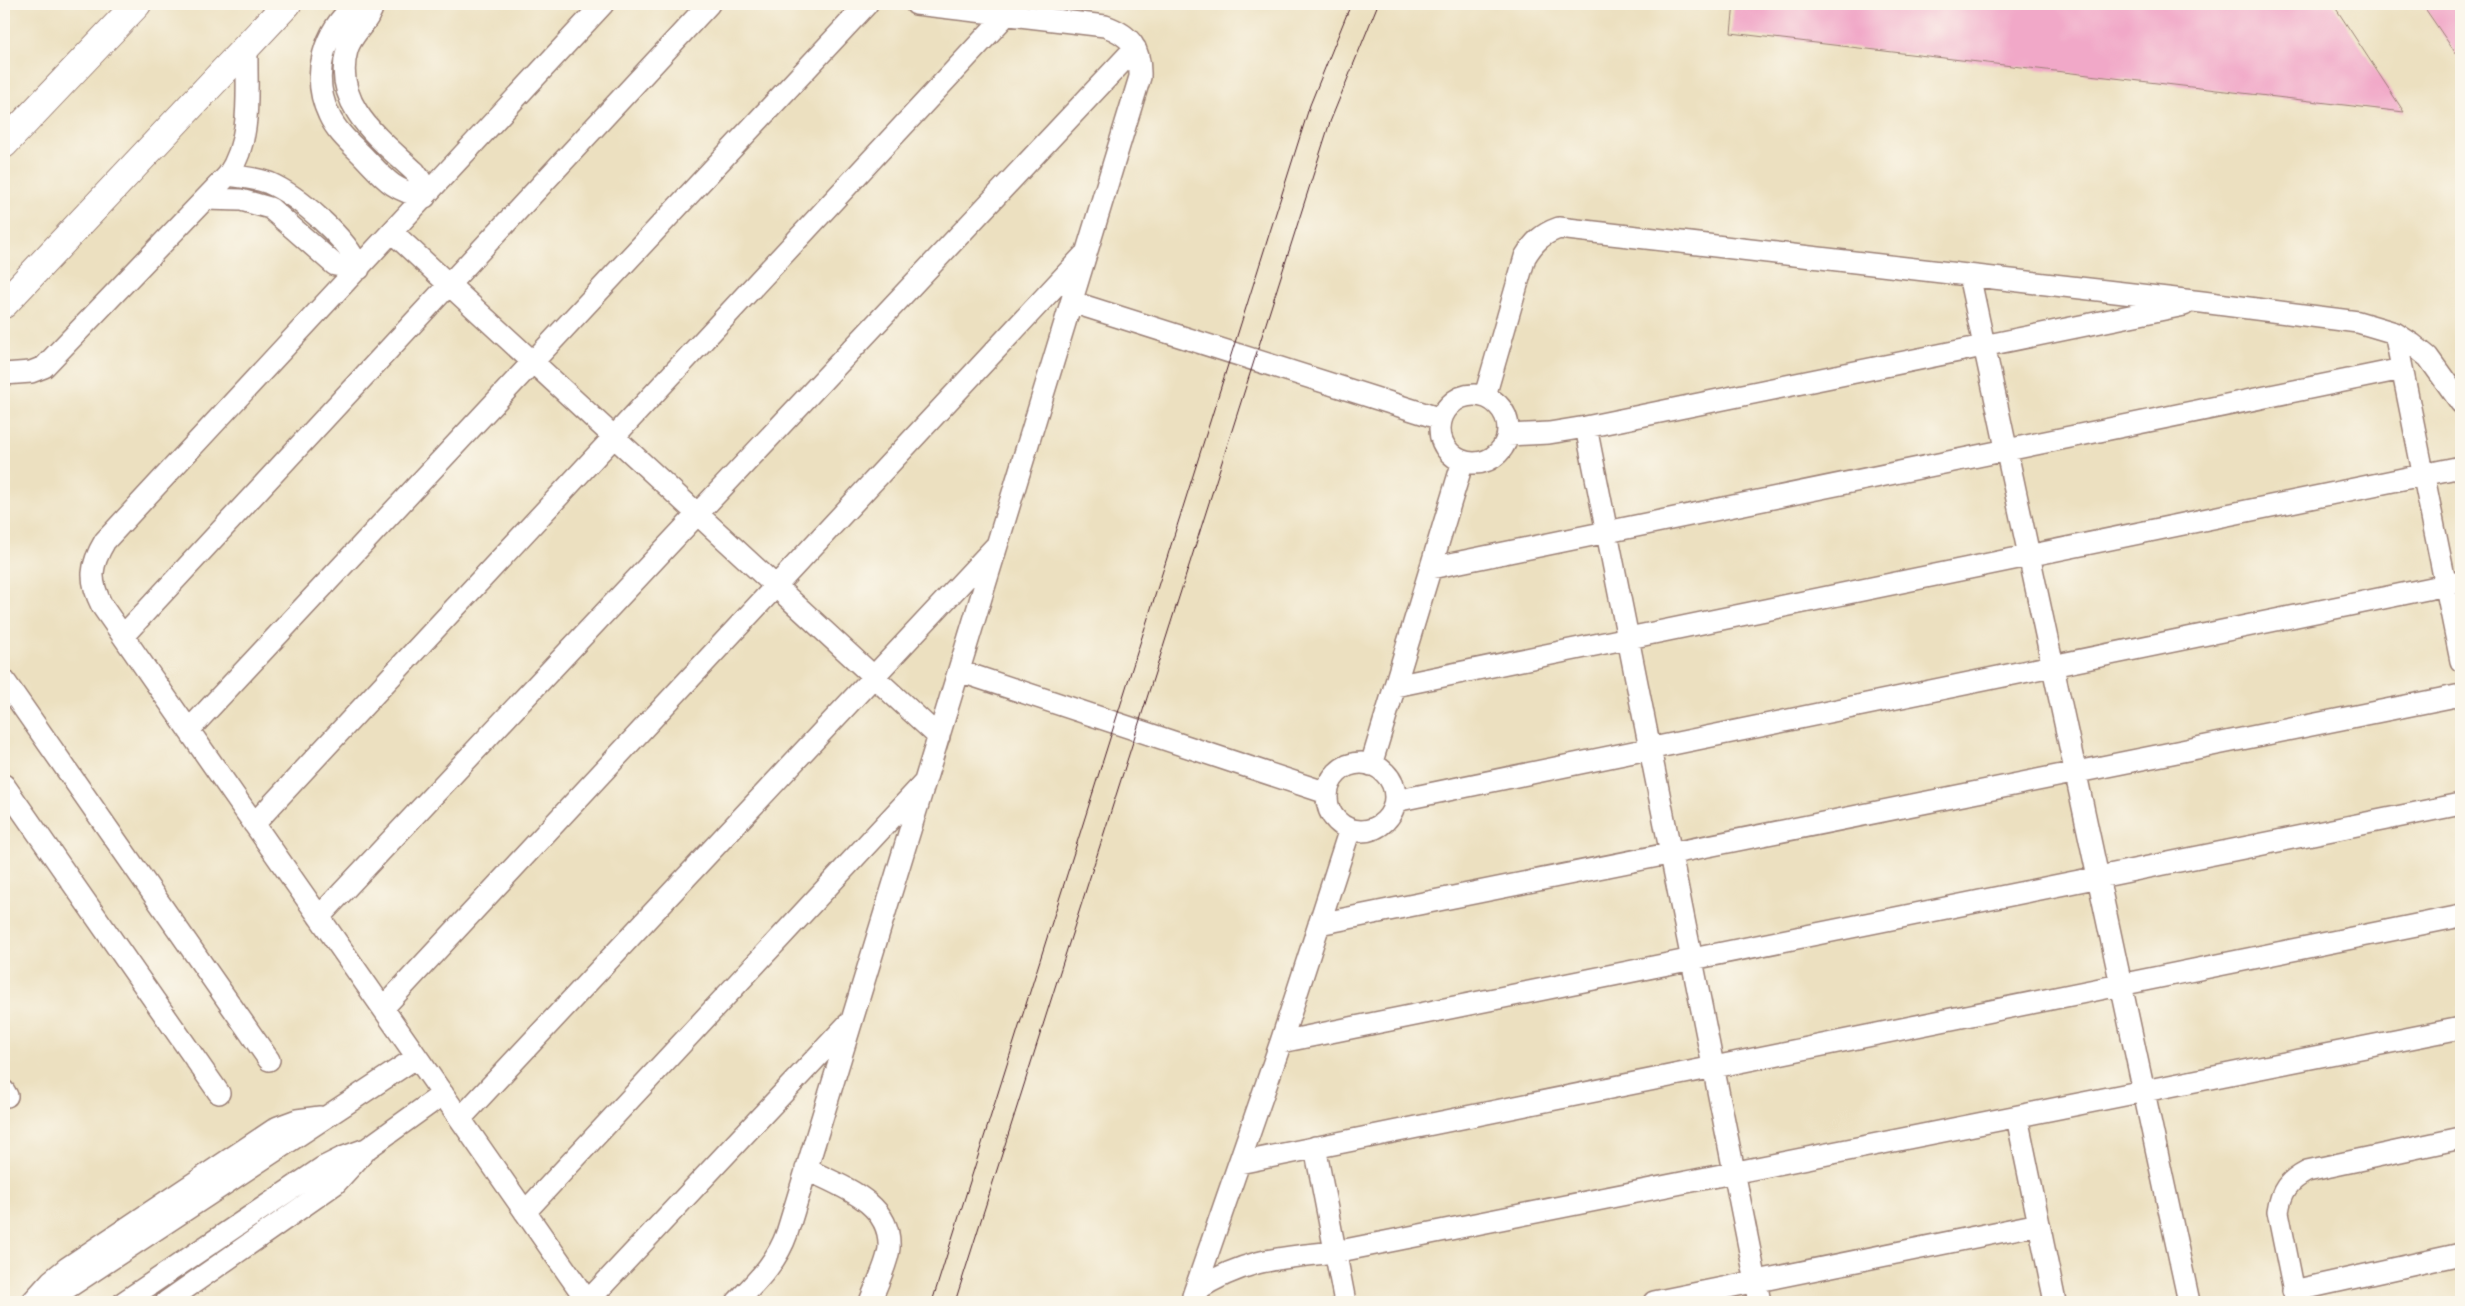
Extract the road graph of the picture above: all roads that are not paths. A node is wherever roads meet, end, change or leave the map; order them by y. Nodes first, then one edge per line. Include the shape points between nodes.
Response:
1 (138, 4) edge
2 (286, 4) edge
3 (356, 4) edge
4 (373, 4) edge
5 (603, 4) edge
6 (708, 4) edge
7 (867, 4) edge
8 (916, 4) edge
9 (1007, 14) junction
10 (247, 46) junction
11 (1135, 48) junction
12 (4, 144) edge
13 (228, 175) junction
14 (425, 197) junction
15 (204, 199) junction
16 (392, 232) junction
17 (1088, 252) junction
18 (358, 269) junction
19 (1970, 275) junction
20 (449, 285) junction
21 (1072, 302) junction
22 (2202, 302) junction
23 (4, 304) edge
24 (2395, 333) junction
25 (1985, 346) junction
26 (533, 362) junction
27 (2402, 369) junction
28 (4, 374) edge
29 (1484, 396) junction
30 (2461, 403) edge
31 (1441, 419) junction
32 (1586, 427) junction
33 (1508, 435) junction
34 (614, 437) junction
35 (2007, 450) junction
36 (1463, 461) junction
37 (2461, 467) edge
38 (2423, 475) junction
39 (698, 514) junction
40 (1609, 532) junction
41 (999, 543) junction
42 (2029, 556) junction
43 (1431, 568) junction
44 (2454, 584) edge
45 (776, 586) junction
46 (123, 636) junction
47 (1630, 638) junction
48 (2461, 661) edge
49 (2053, 666) junction
50 (959, 671) junction
51 (874, 676) junction
52 (4, 680) edge
53 (1395, 686) junction
54 (2461, 695) edge
55 (189, 730) junction
56 (939, 737) junction
57 (1651, 748) junction
58 (1371, 765) junction
59 (2076, 772) junction
60 (926, 780) junction
61 (4, 785) edge
62 (1327, 794) junction
63 (1395, 801) junction
64 (2461, 804) edge
65 (254, 824) junction
66 (1350, 829) junction
67 (1672, 854) junction
68 (2098, 878) junction
69 (2461, 916) edge
70 (319, 917) junction
71 (1319, 924) junction
72 (1692, 959) junction
73 (2121, 985) junction
74 (383, 1008) junction
75 (852, 1020) junction
76 (2461, 1028) edge
77 (1281, 1042) junction
78 (416, 1057) junction
79 (269, 1060) dead end
80 (1714, 1067) junction
81 (2144, 1092) junction
82 (219, 1093) dead end
83 (443, 1094) junction
84 (328, 1116) junction
85 (2017, 1117) junction
86 (460, 1119) junction
87 (2461, 1138) edge
88 (1315, 1147) junction
89 (368, 1148) junction
90 (1239, 1163) junction
91 (806, 1169) junction
92 (1735, 1173) junction
93 (525, 1212) junction
94 (2039, 1224) junction
95 (1335, 1252) junction
96 (2461, 1254) edge
97 (1756, 1282) junction
98 (1192, 1297) edge
99 (2295, 1297) edge
100 (32, 1302) edge
101 (46, 1302) edge
102 (124, 1302) edge
103 (166, 1302) edge
104 (588, 1302) edge
105 (737, 1302) edge
106 (870, 1302) edge
107 (1345, 1302) edge
108 (1654, 1302) edge
109 (1760, 1302) edge
110 (2055, 1302) edge
111 (2189, 1302) edge

1 - 12 street
2 - 10 street
3 - 14 lane via 329,37 322,56 322,96 339,132 390,185 408,194
4 - 14 lane via 348,48 344,76 347,92 362,122 415,172
5 - 14 lane
6 - 20 lane
7 - 26 lane
8 - 9 lane
9 - 11 lane via 1105,26 1127,37
9 - 34 lane
10 - 13 lane via 245,134
10 - 23 street
11 - 17 lane via 1140,61 1140,77
11 - 39 lane
13 - 15 lane
13 - 18 lane via 267,182 294,197 349,248
14 - 16 lane
15 - 18 lane via 261,204 278,214 335,265
15 - 28 lane via 44,367 31,372
16 - 18 lane
16 - 20 lane
17 - 21 lane
17 - 45 lane
18 - 46 lane via 105,542 92,573 94,590
19 - 22 lane
19 - 25 lane
19 - 29 lane via 1558,228 1544,234 1525,257
20 - 26 lane
20 - 46 lane
21 - 31 lane
21 - 41 lane
22 - 24 lane via 2358,322
22 - 25 lane
24 - 27 lane
24 - 30 lane via 2428,357
25 - 32 lane
25 - 35 lane
26 - 34 lane
26 - 55 lane
27 - 35 lane
27 - 38 lane
29 - 31 lane via 1458,399 1447,407
29 - 33 lane via 1498,405 1506,417
31 - 36 lane via 1443,445
32 - 33 lane
32 - 40 lane
33 - 36 lane via 1503,447 1492,458 1478,463
34 - 39 lane
34 - 65 lane
35 - 40 lane
35 - 42 lane
36 - 43 lane
37 - 38 lane
38 - 42 lane
38 - 44 lane
39 - 45 lane
39 - 70 lane
40 - 43 lane
40 - 47 lane
41 - 50 lane
41 - 51 lane
42 - 47 lane
42 - 49 lane
43 - 53 lane
44 - 48 lane
44 - 49 lane
45 - 51 lane
45 - 74 lane
46 - 55 lane
47 - 53 lane
47 - 57 lane
49 - 57 lane
49 - 59 lane
50 - 56 lane
50 - 62 lane
51 - 56 lane
51 - 86 lane
52 - 79 lane
53 - 58 lane
54 - 59 lane
55 - 65 lane
56 - 60 lane
57 - 63 lane
57 - 67 lane
58 - 62 lane via 1356,763 1342,768 1331,779
58 - 63 lane via 1384,772 1393,786
59 - 67 lane
59 - 68 lane
60 - 75 lane
60 - 93 lane
61 - 82 lane
62 - 66 lane via 1328,809 1337,821
63 - 66 lane via 1390,815 1379,826 1365,831
64 - 68 lane
65 - 70 lane
66 - 71 lane
67 - 71 lane
67 - 72 lane
68 - 72 lane
68 - 73 lane
69 - 73 lane
70 - 74 lane
71 - 77 lane
72 - 77 lane
72 - 80 lane
73 - 80 lane
73 - 81 lane
74 - 78 lane
75 - 91 lane
75 - 104 lane
76 - 81 lane
77 - 90 lane
78 - 83 lane
78 - 84 lane
80 - 88 lane
80 - 92 lane
81 - 85 lane
81 - 111 lane
83 - 86 lane
83 - 89 lane
84 - 100 lane via 297,1120 278,1127 67,1268
84 - 101 lane
85 - 92 lane
85 - 94 lane
86 - 93 lane
87 - 99 lane via 2307,1171 2295,1177 2280,1199 2278,1212
88 - 90 lane
88 - 95 lane
89 - 102 lane via 322,1168
89 - 103 lane via 336,1184
90 - 98 lane
91 - 105 lane via 777,1257
91 - 106 lane via 862,1196 884,1223 889,1250
92 - 95 lane
92 - 97 lane
93 - 104 lane
94 - 97 lane
94 - 110 lane
95 - 98 lane via 1240,1266 1218,1276
95 - 107 lane
96 - 99 lane
97 - 108 lane
97 - 109 lane

